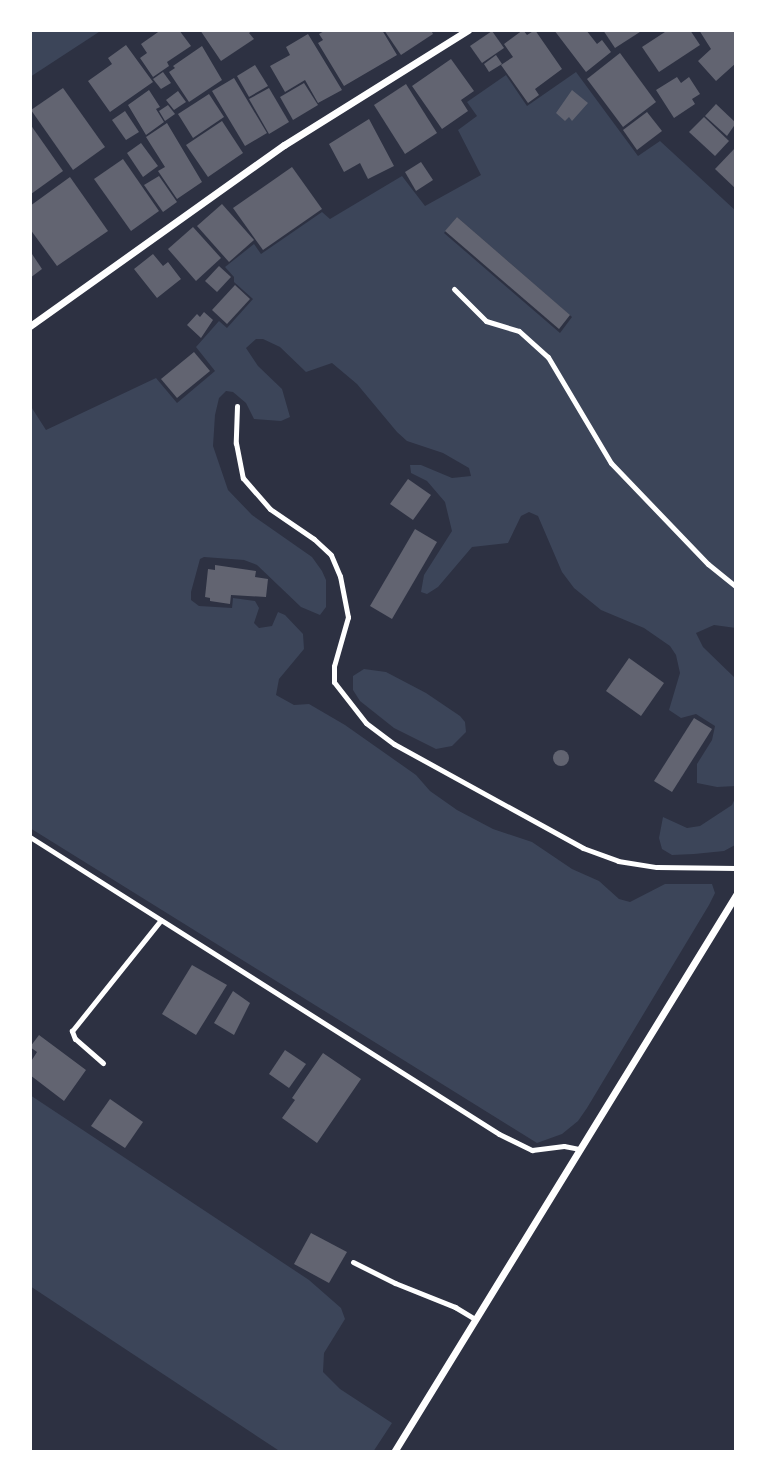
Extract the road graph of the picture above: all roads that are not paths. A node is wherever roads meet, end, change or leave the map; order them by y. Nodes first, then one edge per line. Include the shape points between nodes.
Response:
1 (468, 30) edge
2 (454, 289) dead end
3 (30, 326) edge
4 (237, 406) dead end
5 (736, 587) edge
6 (30, 837) edge
7 (736, 868) edge
8 (736, 895) edge
9 (161, 920) junction
10 (103, 1063) dead end
11 (579, 1149) junction
12 (353, 1262) dead end
13 (475, 1319) junction
14 (394, 1452) edge

1 - 3 street via 284,145
2 - 5 lane via 486,321 519,331 548,357 611,463
4 - 7 lane via 236,443 243,478 270,509 331,555 340,576 348,617 334,682 366,723 394,744 583,848 618,861 657,867
6 - 9 lane
8 - 11 street
9 - 10 lane via 72,1031
9 - 11 lane via 513,1142 540,1151 564,1146
11 - 13 street
12 - 13 lane
13 - 14 street

